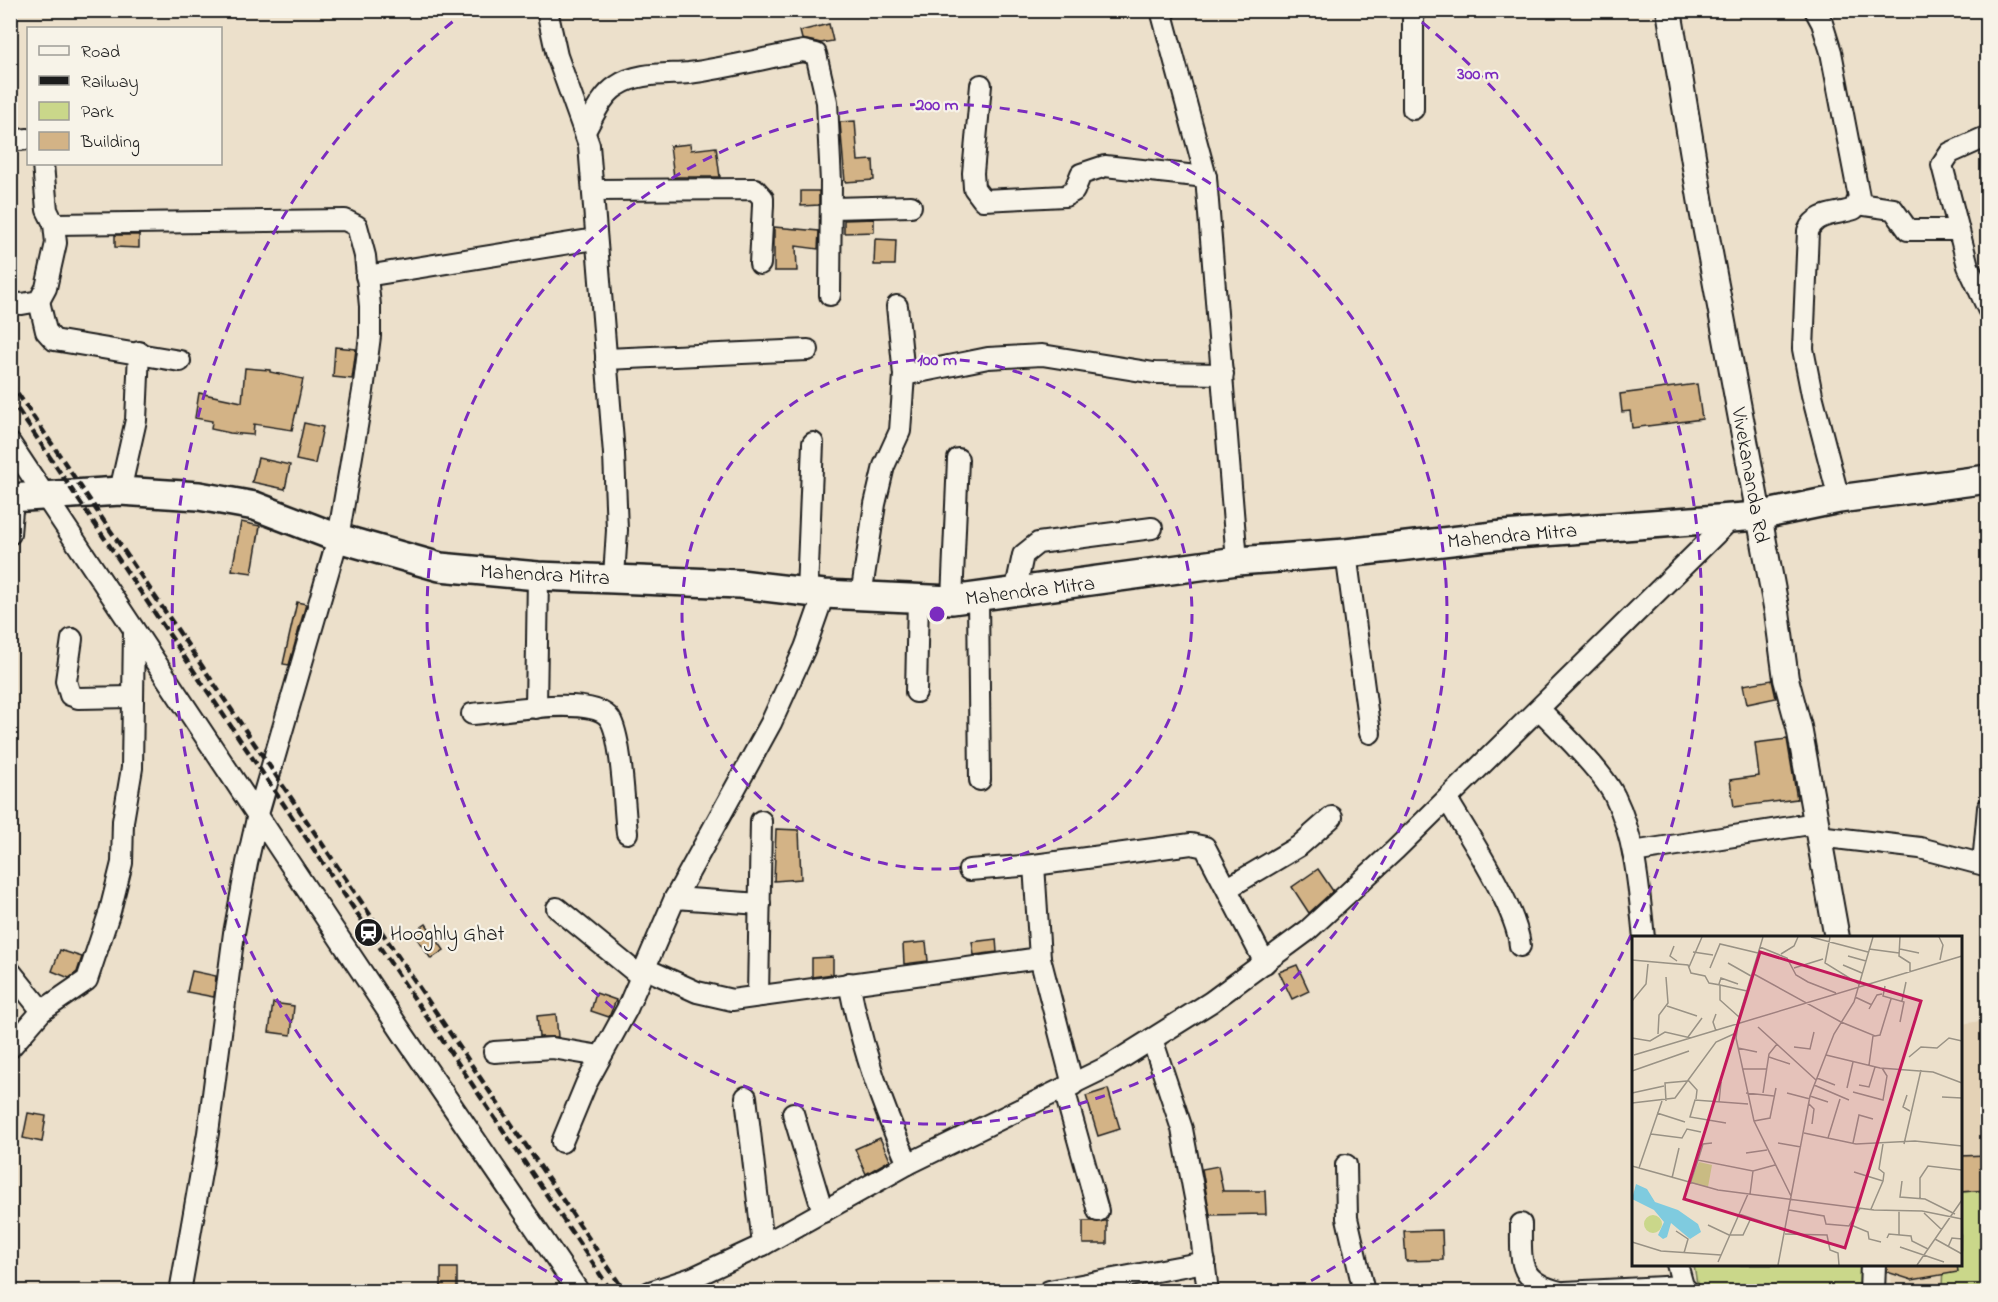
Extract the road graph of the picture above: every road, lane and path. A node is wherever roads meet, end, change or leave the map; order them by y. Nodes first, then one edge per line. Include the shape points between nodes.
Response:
1 (547, 10) edge
2 (1161, 10) edge
3 (1413, 10) edge
4 (1669, 10) edge
5 (1815, 10) edge
6 (981, 85) dead end
7 (1413, 109) dead end
8 (585, 131) junction
9 (1988, 136) edge
10 (27, 140) edge
11 (10, 141) edge
12 (43, 165) edge
13 (1206, 177) junction
14 (593, 190) junction
15 (1858, 204) junction
16 (911, 206) dead end
17 (833, 208) junction
18 (54, 224) junction
19 (1958, 230) junction
20 (595, 239) junction
21 (760, 264) dead end
22 (366, 276) junction
23 (830, 295) dead end
24 (39, 302) junction
25 (10, 303) edge
26 (897, 306) dead end
27 (1988, 309) edge
28 (808, 351) dead end
29 (138, 352) junction
30 (606, 359) junction
31 (180, 361) dead end
32 (1223, 374) junction
33 (904, 375) junction
34 (10, 443) edge
35 (813, 443) dead end
36 (958, 459) dead end
37 (1988, 479) edge
38 (120, 490) junction
39 (46, 497) junction
40 (12, 498) edge
41 (1839, 499) junction
42 (1745, 517) junction
43 (1152, 528) dead end
44 (10, 534) edge
45 (338, 538) junction
46 (1346, 553) junction
47 (1237, 561) junction
48 (538, 576) junction
49 (614, 578) junction
50 (815, 593) junction
51 (1015, 593) junction
52 (861, 596) junction
53 (918, 598) junction
54 (978, 598) junction
55 (952, 600) junction
56 (134, 630) junction
57 (72, 639) dead end
58 (916, 692) dead end
59 (132, 697) junction
60 (536, 708) junction
61 (1539, 709) junction
62 (472, 714) dead end
63 (1370, 733) dead end
64 (980, 780) dead end
65 (1447, 799) junction
66 (1988, 808) edge
67 (258, 814) junction
68 (1332, 817) dead end
69 (761, 821) dead end
70 (1817, 830) junction
71 (627, 833) dead end
72 (1633, 852) junction
73 (1034, 865) junction
74 (1985, 865) edge
75 (969, 870) dead end
76 (1228, 888) junction
77 (675, 898) junction
78 (760, 904) junction
79 (557, 908) dead end
80 (1644, 936) edge
81 (1837, 936) edge
82 (1520, 946) dead end
83 (1040, 958) junction
84 (1265, 963) junction
85 (10, 971) edge
86 (642, 972) junction
87 (849, 983) junction
88 (759, 996) junction
89 (42, 1011) junction
90 (1152, 1039) junction
91 (10, 1048) edge
92 (494, 1052) dead end
93 (600, 1056) junction
94 (1068, 1087) junction
95 (746, 1097) dead end
96 (793, 1113) dead end
97 (562, 1142) dead end
98 (908, 1164) junction
99 (1346, 1165) dead end
100 (1098, 1211) dead end
101 (823, 1212) junction
102 (1521, 1224) dead end
103 (763, 1245) junction
104 (1205, 1262) junction
105 (1678, 1266) edge
106 (1873, 1266) edge
107 (1686, 1289) edge
108 (654, 1291) edge
109 (1049, 1291) edge
110 (180, 1292) edge
111 (579, 1292) edge
112 (1208, 1292) edge
113 (1365, 1292) edge
114 (1560, 1292) edge
115 (1565, 1292) edge
116 (1872, 1292) edge

1 - 8 street via 560,66
2 - 13 street
3 - 7 street
4 - 42 street, Vivekananda Rd
5 - 15 street via 1831,52 1858,178
6 - 13 street via 973,173 974,188 983,200 1065,196 1074,191 1081,174 1105,166
8 - 14 street
8 - 17 street via 600,104 616,86 629,81 812,52 819,61 826,102
9 - 19 street via 1944,158 1942,165
10 - 11 street
12 - 18 street via 47,210
13 - 32 street
14 - 20 street
14 - 21 street via 755,189 763,198
15 - 19 street via 1893,209 1908,230
15 - 41 street via 1849,211 1818,219 1808,231 1803,349
16 - 17 street
17 - 23 street
18 - 22 street via 352,221 361,234
18 - 24 street via 56,243
19 - 27 street via 1968,266
20 - 22 street
20 - 30 street
22 - 45 street via 370,336
24 - 25 street
24 - 29 street via 46,331 54,340
26 - 33 street
28 - 30 street
29 - 31 street
29 - 38 street via 136,420
30 - 49 street via 616,490
32 - 33 street via 1154,373 1042,355 988,358
32 - 47 street
33 - 52 street via 900,431 884,466 875,504
34 - 39 street
35 - 50 street
36 - 55 street
37 - 41 main road, Mahendra Mitra
38 - 39 main road, Mahendra Mitra
38 - 45 main road, Mahendra Mitra via 199,496 255,506
39 - 40 main road, Mahendra Mitra
39 - 56 street
40 - 44 street
41 - 42 main road, Mahendra Mitra
42 - 46 main road, Mahendra Mitra via 1503,535
42 - 61 street
42 - 70 street, Vivekananda Rd via 1777,612 1786,679
43 - 51 street via 1038,543 1023,555
45 - 48 main road, Mahendra Mitra via 440,567
45 - 67 street
46 - 47 main road, Mahendra Mitra
46 - 63 street
47 - 51 main road, Mahendra Mitra
48 - 49 main road, Mahendra Mitra
48 - 60 street
49 - 50 main road, Mahendra Mitra via 740,584
50 - 52 main road, Mahendra Mitra
50 - 77 street via 805,648 771,723
51 - 54 main road, Mahendra Mitra
52 - 53 main road, Mahendra Mitra
53 - 55 main road, Mahendra Mitra
53 - 58 street
54 - 55 main road, Mahendra Mitra
54 - 64 street
56 - 59 street
56 - 67 street
57 - 59 street via 66,681 70,695
59 - 89 street via 132,768 123,821 122,863 110,911 87,980
60 - 62 street
60 - 71 street via 593,707 610,718 616,736
61 - 65 street
61 - 72 street via 1615,795
65 - 82 street via 1494,881 1519,933
65 - 84 street via 1307,931
66 - 74 street
67 - 110 street via 234,933 208,1133
67 - 111 street
68 - 76 street via 1299,846
69 - 78 street
70 - 72 street
70 - 74 street via 1920,848
70 - 81 street, Vivekananda Rd
72 - 80 street
73 - 75 street
73 - 76 street via 1191,844 1205,847
73 - 83 street
76 - 84 street
77 - 78 street
77 - 86 street
78 - 88 street
79 - 86 street
83 - 87 street
83 - 94 street
84 - 90 street
85 - 89 street
86 - 88 street via 716,998
86 - 93 street via 627,1009
87 - 88 street
87 - 98 street via 871,1076
89 - 91 street
90 - 94 street
90 - 104 street via 1182,1129
92 - 93 street via 552,1048
93 - 97 street
94 - 98 street
94 - 100 street
95 - 103 street
96 - 101 street
98 - 101 street
99 - 113 street via 1349,1226
101 - 103 street
102 - 114 street via 1524,1271 1539,1284
103 - 108 street
104 - 109 street
104 - 112 street
105 - 107 street
106 - 116 street
107 - 115 street

